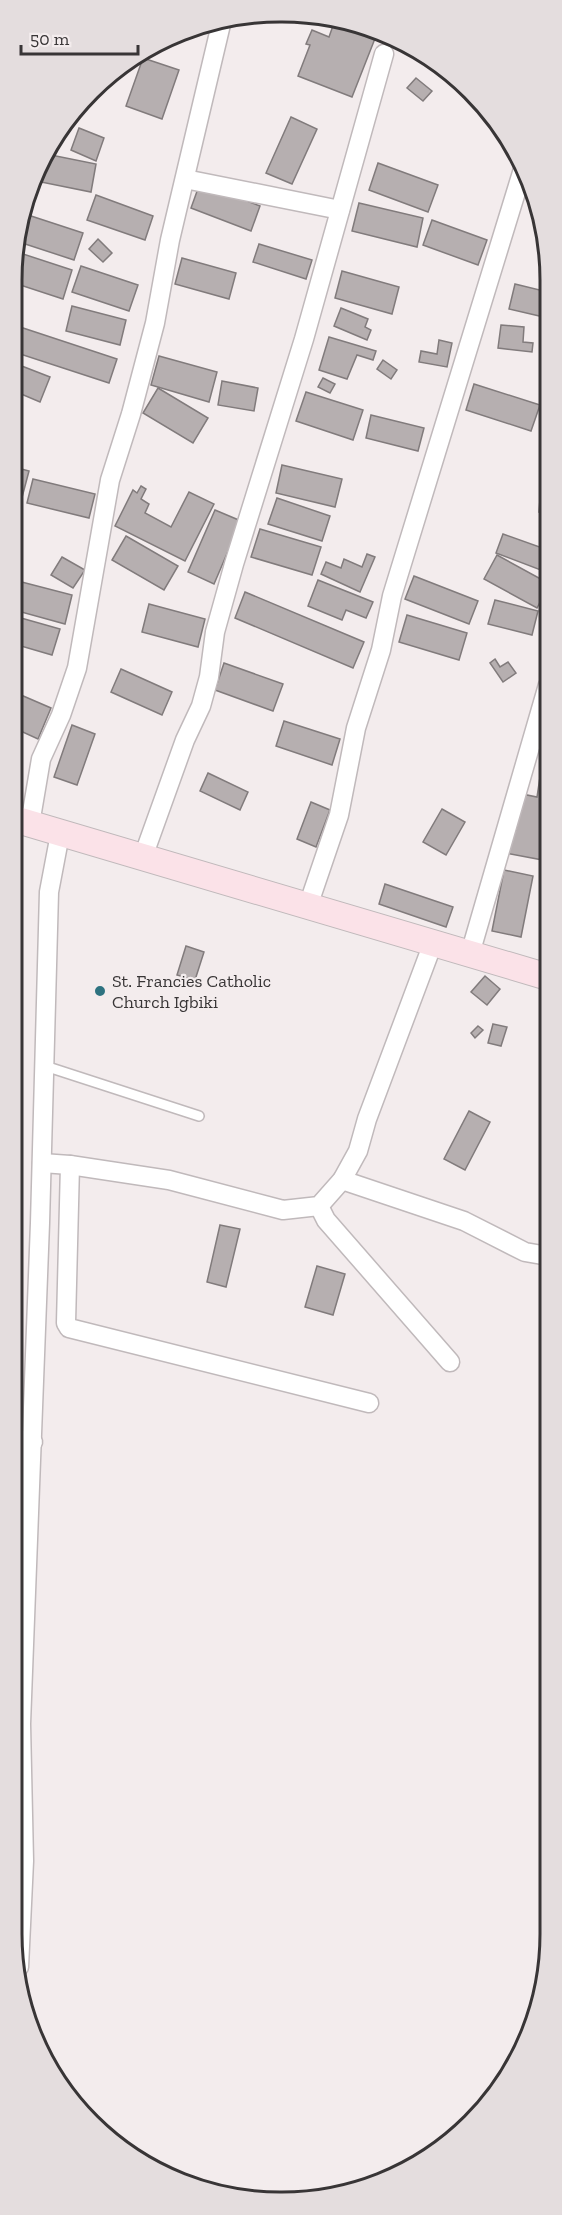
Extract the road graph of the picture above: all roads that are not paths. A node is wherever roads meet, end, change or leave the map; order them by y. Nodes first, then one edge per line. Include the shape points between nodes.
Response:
1 (220, 30) edge
2 (384, 54) dead end
3 (185, 179) junction
4 (519, 181) edge
5 (340, 210) junction
6 (540, 713) edge
7 (22, 822) edge
8 (60, 834) junction
9 (143, 857) junction
10 (309, 906) junction
11 (433, 943) junction
12 (470, 954) junction
13 (540, 975) edge
14 (45, 1066) junction
15 (199, 1116) dead end
16 (42, 1163) junction
17 (70, 1165) junction
18 (342, 1180) junction
19 (318, 1206) junction
20 (540, 1255) edge
21 (450, 1362) dead end
22 (369, 1403) dead end
23 (22, 1440) edge
24 (33, 1442) junction
25 (22, 1700) edge
26 (22, 1770) edge
27 (22, 1904) edge

1 - 3 street
2 - 5 street
3 - 5 street
3 - 7 street via 152,334 110,480 77,668 41,759
4 - 10 street via 392,596 381,650 356,728 339,815
5 - 9 street via 234,564 215,632 201,706
6 - 12 street
7 - 8 street
8 - 9 street
8 - 14 street via 49,892
9 - 10 street
10 - 11 street
11 - 12 street
11 - 18 street via 358,1151
12 - 13 street
14 - 15 lane
14 - 16 street
16 - 17 street
16 - 24 street
17 - 19 street via 169,1180 283,1210
17 - 22 street via 66,1323 69,1328
18 - 19 street
18 - 20 street via 464,1221 525,1252
19 - 21 street
23 - 24 street
24 - 25 street
26 - 27 street

